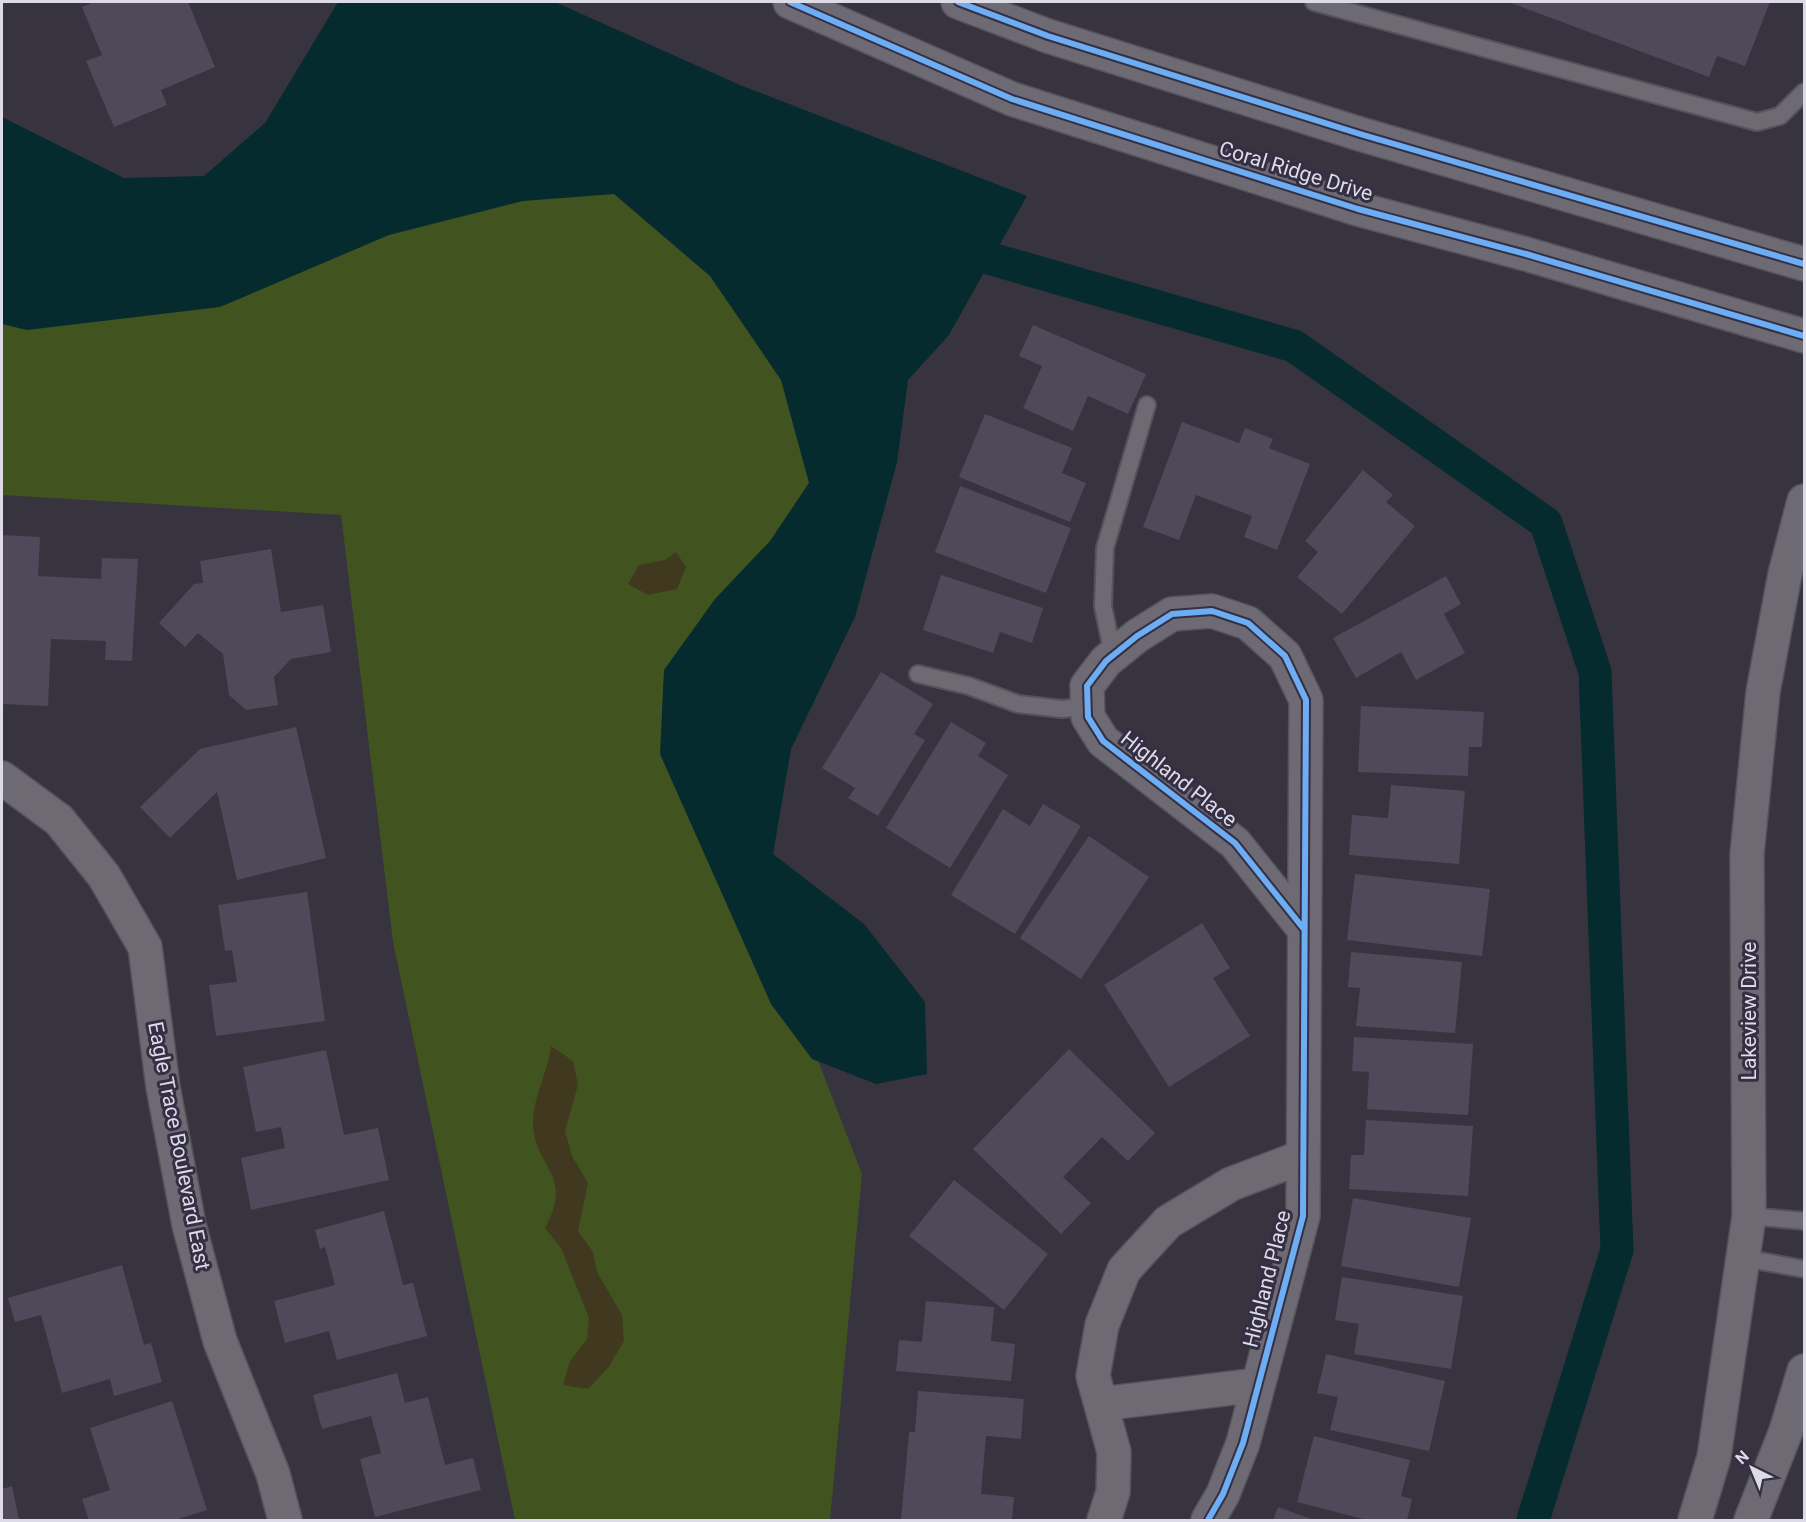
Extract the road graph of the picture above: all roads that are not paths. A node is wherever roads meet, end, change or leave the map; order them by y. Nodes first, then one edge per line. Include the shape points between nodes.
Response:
1 (958, 2) edge
2 (1314, 2) edge
3 (807, 5) edge
4 (1804, 92) edge
5 (1804, 264) edge
6 (1804, 336) edge
7 (1148, 405) dead end
8 (1804, 501) edge
9 (1113, 656) junction
10 (918, 674) dead end
11 (1088, 706) junction
12 (2, 778) edge
13 (1303, 928) junction
14 (1302, 1157) junction
15 (1749, 1216) junction
16 (1804, 1221) edge
17 (1743, 1258) junction
18 (1804, 1269) edge
19 (1804, 1371) edge
20 (1257, 1385) junction
21 (1101, 1404) junction
22 (285, 1521) edge
23 (1104, 1521) edge
24 (1208, 1521) edge
25 (1695, 1521) edge
26 (1751, 1521) edge

1 - 5 street via 1048,36 1360,134
2 - 4 lane via 1756,122 1780,116
3 - 6 street, Coral Ridge Drive via 1012,99 1358,209
7 - 9 lane via 1105,548 1103,606
8 - 15 street, Lakeview Drive via 1785,574 1763,692 1747,854
9 - 11 street, Highland Place via 1088,686
9 - 13 street, Highland Place via 1172,614 1212,611 1248,623 1286,656 1305,700
10 - 11 lane via 969,686 1018,704 1062,709
11 - 13 street, Highland Place via 1088,717 1103,741 1235,843
12 - 22 street, Eagle Trace Boulevard East via 58,820 104,876 145,947 163,1088 189,1225 220,1341 273,1474
13 - 14 street, Highland Place
14 - 20 street, Highland Place via 1303,1216
14 - 21 street via 1231,1184 1168,1222 1124,1270 1102,1325 1093,1376
15 - 16 lane
15 - 17 street, Lakeview Drive
17 - 18 lane
17 - 25 street, Lakeview Drive via 1714,1457
19 - 26 street via 1786,1431
20 - 21 street
20 - 24 street, Highland Place via 1243,1443
21 - 23 street via 1114,1452 1113,1491

